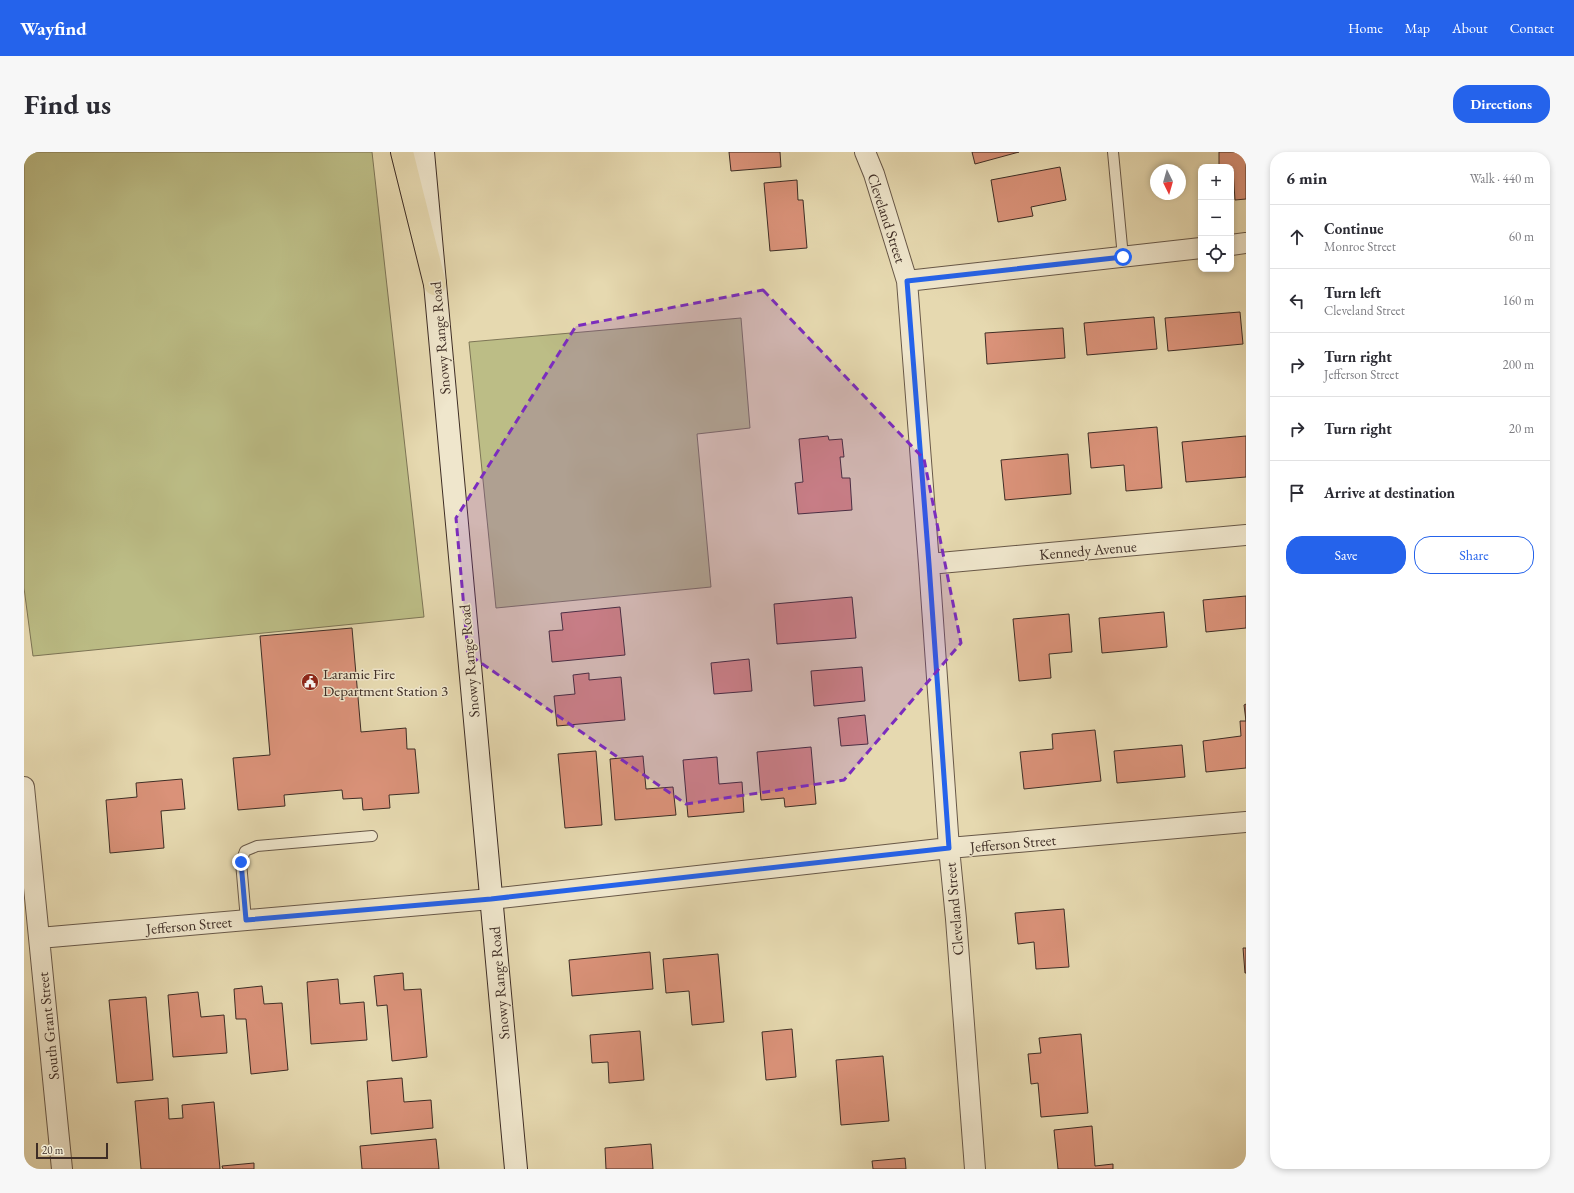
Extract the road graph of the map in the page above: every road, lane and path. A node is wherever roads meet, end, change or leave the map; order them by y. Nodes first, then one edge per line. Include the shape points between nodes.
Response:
1 (402, 152) edge
2 (423, 152) edge
3 (865, 152) edge
4 (1114, 152) edge
5 (1246, 243) edge
6 (1234, 245) edge
7 (1198, 248) edge
8 (1123, 257) junction
9 (907, 281) junction
10 (435, 284) junction
11 (1246, 535) edge
12 (929, 564) junction
13 (24, 787) edge
14 (1246, 822) edge
15 (372, 836) dead end
16 (949, 848) junction
17 (491, 899) junction
18 (246, 920) junction
19 (39, 938) junction
20 (62, 1169) edge
21 (516, 1169) edge
22 (975, 1169) edge

1 - 10 main road
2 - 10 main road, Snowy Range Road
3 - 9 street, Cleveland Street
4 - 8 lane
5 - 6 street
7 - 8 street
8 - 9 street
9 - 12 street, Cleveland Street
10 - 17 main road, Snowy Range Road
11 - 12 street, Kennedy Avenue
12 - 16 street, Cleveland Street
13 - 19 street, South Grant Street
14 - 16 street, Jefferson Street
15 - 18 lane via 257,846 245,851 241,862
16 - 17 street, Jefferson Street
16 - 22 street, Cleveland Street
17 - 18 street, Jefferson Street
17 - 21 main road, Snowy Range Road
18 - 19 street, Jefferson Street
19 - 20 street, South Grant Street

